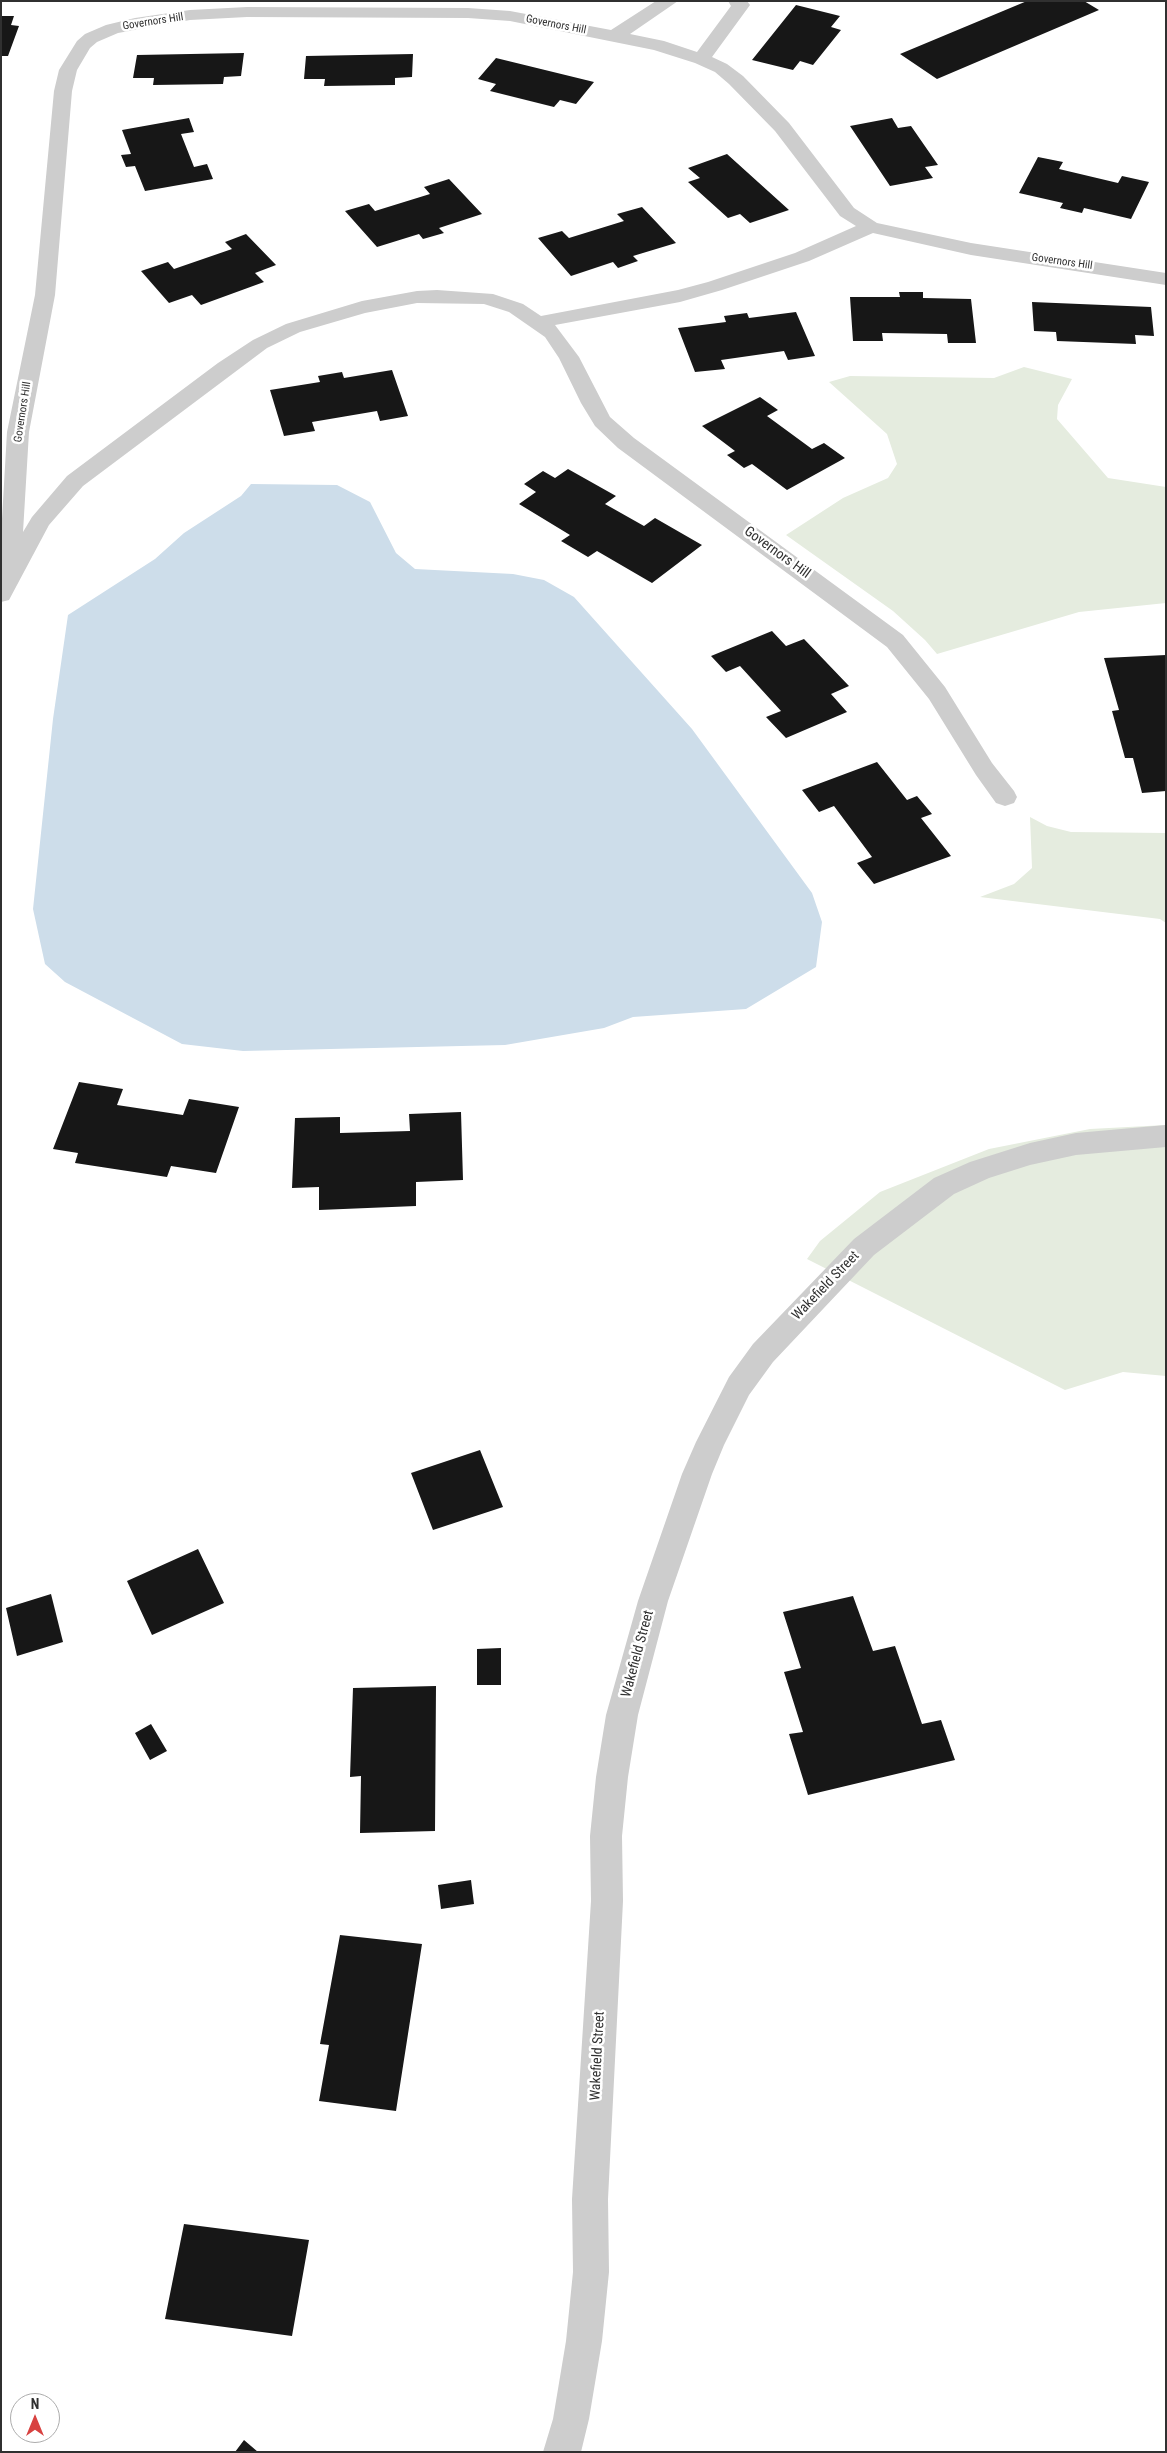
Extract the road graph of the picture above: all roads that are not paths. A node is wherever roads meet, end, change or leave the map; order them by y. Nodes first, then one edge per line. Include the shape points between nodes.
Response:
1 (669, 1) edge
2 (737, 1) edge
3 (616, 36) junction
4 (701, 59) junction
5 (871, 227) junction
6 (1166, 279) edge
7 (538, 323) junction
8 (10, 577) junction
9 (1, 595) edge
10 (1005, 798) dead end
11 (1166, 1136) edge
12 (562, 2452) edge

1 - 3 street
2 - 4 street via 740,5
3 - 4 street, Governors Hill
3 - 8 street, Governors Hill via 510,16 468,13 247,12 190,15 135,23 102,33 83,45 68,70 63,91 45,295 18,432
4 - 5 street, Governors Hill via 721,68 748,92 782,127 847,212
5 - 6 street, Governors Hill via 970,248
5 - 7 street via 802,258 715,286 680,296
7 - 8 street, Governors Hill via 516,308 486,298 418,297 328,316 293,328 260,344 75,481 40,522
7 - 10 street, Governors Hill via 552,333 569,357 602,421 626,443 895,641 937,693
8 - 9 street, Governors Hill
11 - 12 street, Wakefield Street via 1076,1144 1030,1154 944,1186 864,1247 763,1353 739,1386 711,1442 653,1601 622,1716 612,1777 606,1836 607,1901 590,2199 591,2272 584,2341

